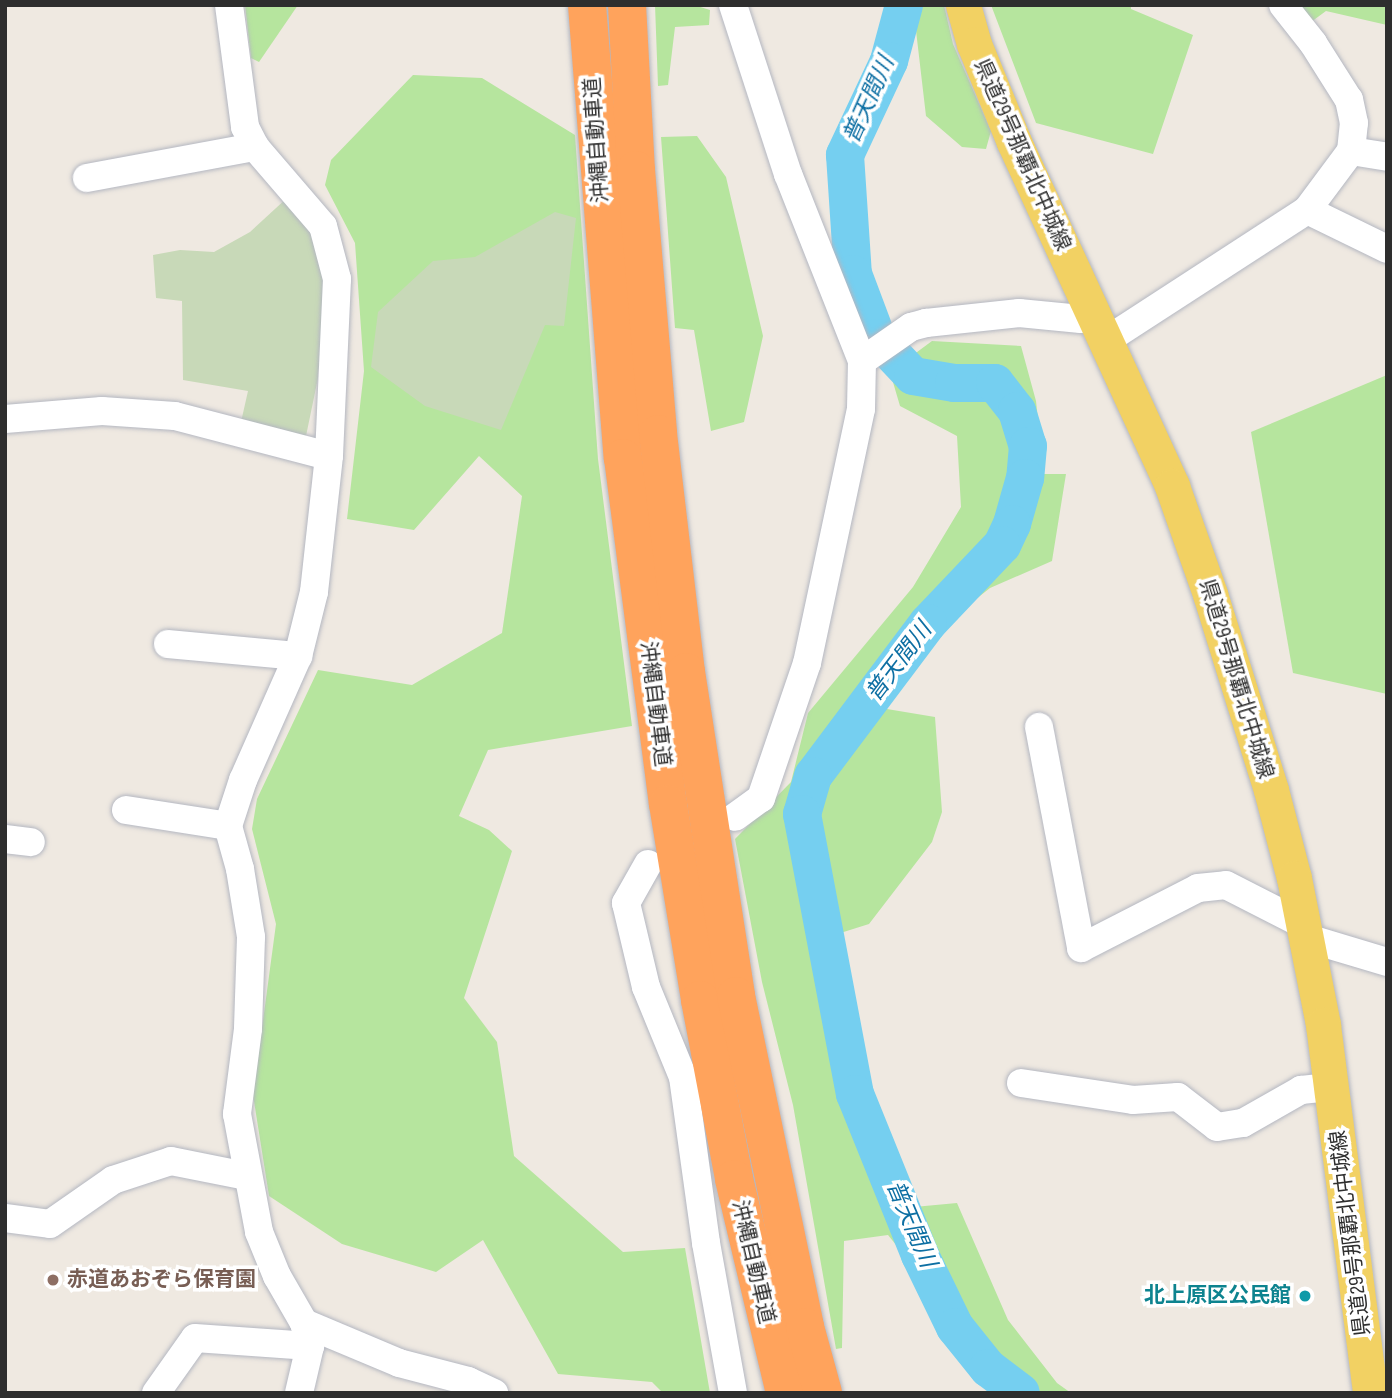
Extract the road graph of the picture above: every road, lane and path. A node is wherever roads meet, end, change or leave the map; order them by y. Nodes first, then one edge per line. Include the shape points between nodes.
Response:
1 (229, 5) edge
2 (587, 5) edge
3 (627, 5) edge
4 (733, 5) edge
5 (963, 5) edge
6 (1283, 5) edge
7 (255, 147) junction
8 (1351, 151) junction
9 (1387, 157) edge
10 (87, 178) dead end
11 (1307, 210) junction
12 (1387, 249) edge
13 (1101, 329) junction
14 (863, 361) junction
15 (5, 419) edge
16 (329, 456) junction
17 (168, 644) dead end
18 (298, 656) junction
19 (1039, 727) dead end
20 (126, 810) dead end
21 (734, 817) dead end
22 (228, 826) junction
23 (648, 864) dead end
24 (1306, 932) junction
25 (1387, 962) edge
26 (1021, 1083) dead end
27 (1332, 1087) junction
28 (246, 1176) junction
29 (5, 1218) edge
30 (307, 1334) junction
31 (156, 1393) edge
32 (299, 1393) edge
33 (494, 1393) edge
34 (733, 1393) edge
35 (785, 1393) edge
36 (822, 1393) edge
37 (1370, 1393) edge

1 - 7 street via 245,127
2 - 35 highway, 沖縄自動車道 via 623,458 668,804 734,1179
3 - 36 highway, 沖縄自動車道 via 658,433 686,672 736,996
4 - 14 street via 788,174
5 - 13 main road, 県道29号那覇北中城線 via 999,108
6 - 8 street via 1349,100 1354,123
7 - 10 street
7 - 16 street via 323,226 337,279
8 - 9 street
8 - 11 street
11 - 12 street
11 - 13 street
13 - 14 street via 1081,319 1018,313 911,327
13 - 24 main road, 県道29号那覇北中城線 via 1172,486 1199,562 1271,790
14 - 21 street via 860,408 807,663 761,798
15 - 16 street via 102,411 175,416
16 - 18 street via 314,592
17 - 18 street
18 - 22 street via 243,780
19 - 24 street via 1081,948 1198,888 1226,885
20 - 22 street
22 - 28 street via 251,937 248,1029 237,1114
23 - 34 street via 626,903 646,987 683,1077
24 - 25 street
24 - 27 main road, 県道29号那覇北中城線
26 - 27 street via 1133,1100 1178,1097 1217,1127 1243,1122 1301,1090
27 - 37 main road, 県道29号那覇北中城線
28 - 29 street via 171,1161 113,1180 50,1224
28 - 30 street via 259,1232
30 - 31 street via 195,1338
30 - 32 street
30 - 33 street via 468,1381

